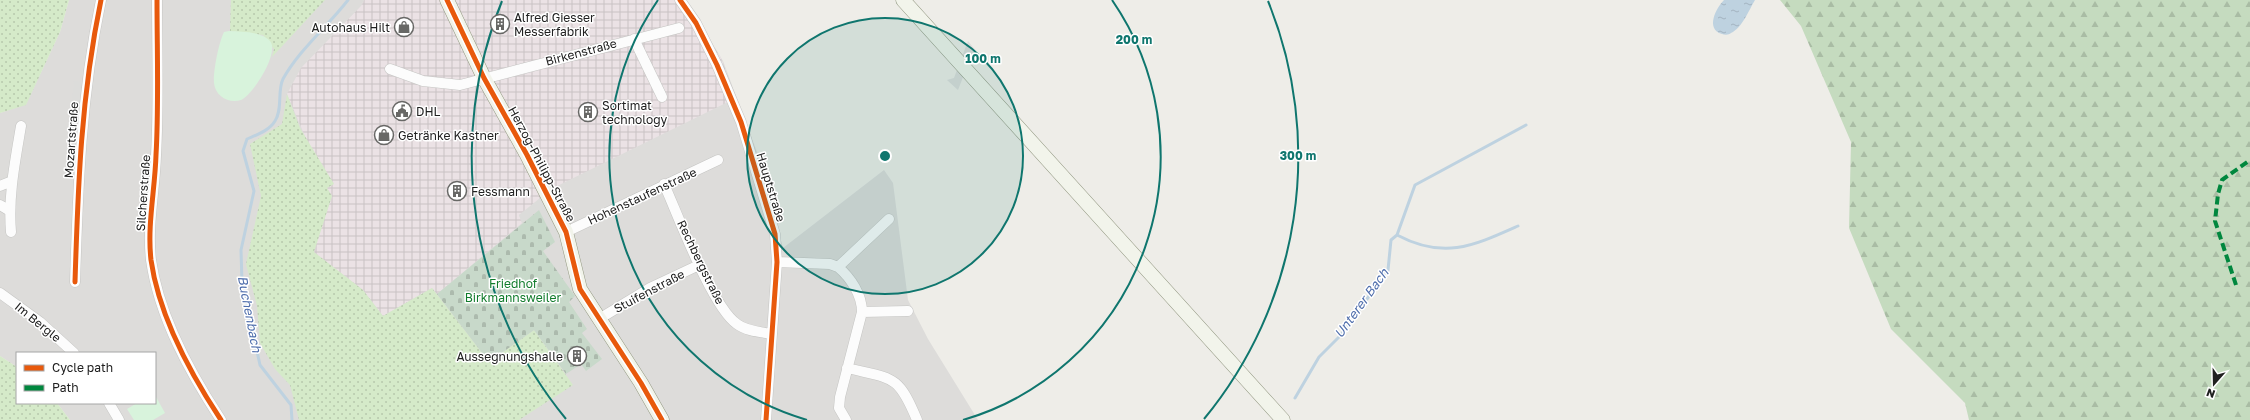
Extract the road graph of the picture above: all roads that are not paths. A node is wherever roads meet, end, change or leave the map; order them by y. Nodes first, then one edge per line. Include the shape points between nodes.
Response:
1 (101, 0) edge
2 (157, 0) edge
3 (447, 0) edge
4 (680, 0) edge
5 (903, 0) edge
6 (679, 28) dead end
7 (634, 38) junction
8 (390, 69) dead end
9 (484, 78) junction
10 (662, 97) dead end
11 (21, 126) dead end
12 (718, 160) dead end
13 (12, 181) junction
14 (664, 184) junction
15 (0, 186) edge
16 (0, 205) edge
17 (10, 211) junction
18 (889, 220) dead end
19 (12, 232) dead end
20 (566, 232) junction
21 (777, 262) junction
22 (699, 265) junction
23 (838, 267) junction
24 (75, 282) dead end
25 (0, 293) edge
26 (908, 311) dead end
27 (862, 312) junction
28 (599, 319) junction
29 (772, 334) junction
30 (73, 352) edge
31 (847, 368) junction
32 (110, 404) edge
33 (119, 420) edge
34 (221, 420) edge
35 (662, 420) edge
36 (766, 420) edge
37 (846, 420) edge
38 (917, 420) edge
39 (1283, 420) edge

1 - 24 street, Mozartstraße via 90,52 80,137
2 - 34 street, Silcherstraße via 156,153 149,229 152,261 175,341 199,387
3 - 9 main road, Herzog-Philipp-Straße
4 - 21 street, Hauptstraße via 696,23 741,122 775,234
5 - 39 main road
6 - 7 street, Birkenstraße
7 - 9 street, Birkenstraße
7 - 10 street
8 - 9 street via 423,81 448,85 460,86
9 - 20 main road, Herzog-Philipp-Straße via 528,155
11 - 13 street
12 - 14 street, Hohenstaufenstraße
13 - 15 street
13 - 17 street
14 - 20 street, Hohenstaufenstraße
14 - 22 street, Rechbergstraße
16 - 17 street
17 - 19 street
18 - 23 street
20 - 28 main road, Herzog-Philipp-Straße via 580,289
21 - 23 street via 830,264
21 - 29 street, Hauptstraße
22 - 28 street, Stuifenstraße via 650,288
22 - 29 street, Rechbergstraße via 725,311 736,324 745,329
23 - 27 street via 846,274 862,301
25 - 30 street, Im Bergle via 40,322
26 - 27 street
27 - 31 street
28 - 35 main road, Herzog-Philipp-Straße
29 - 36 street, Hauptstraße
31 - 37 street via 839,408
31 - 38 street via 887,377 896,382 902,388
32 - 33 street

